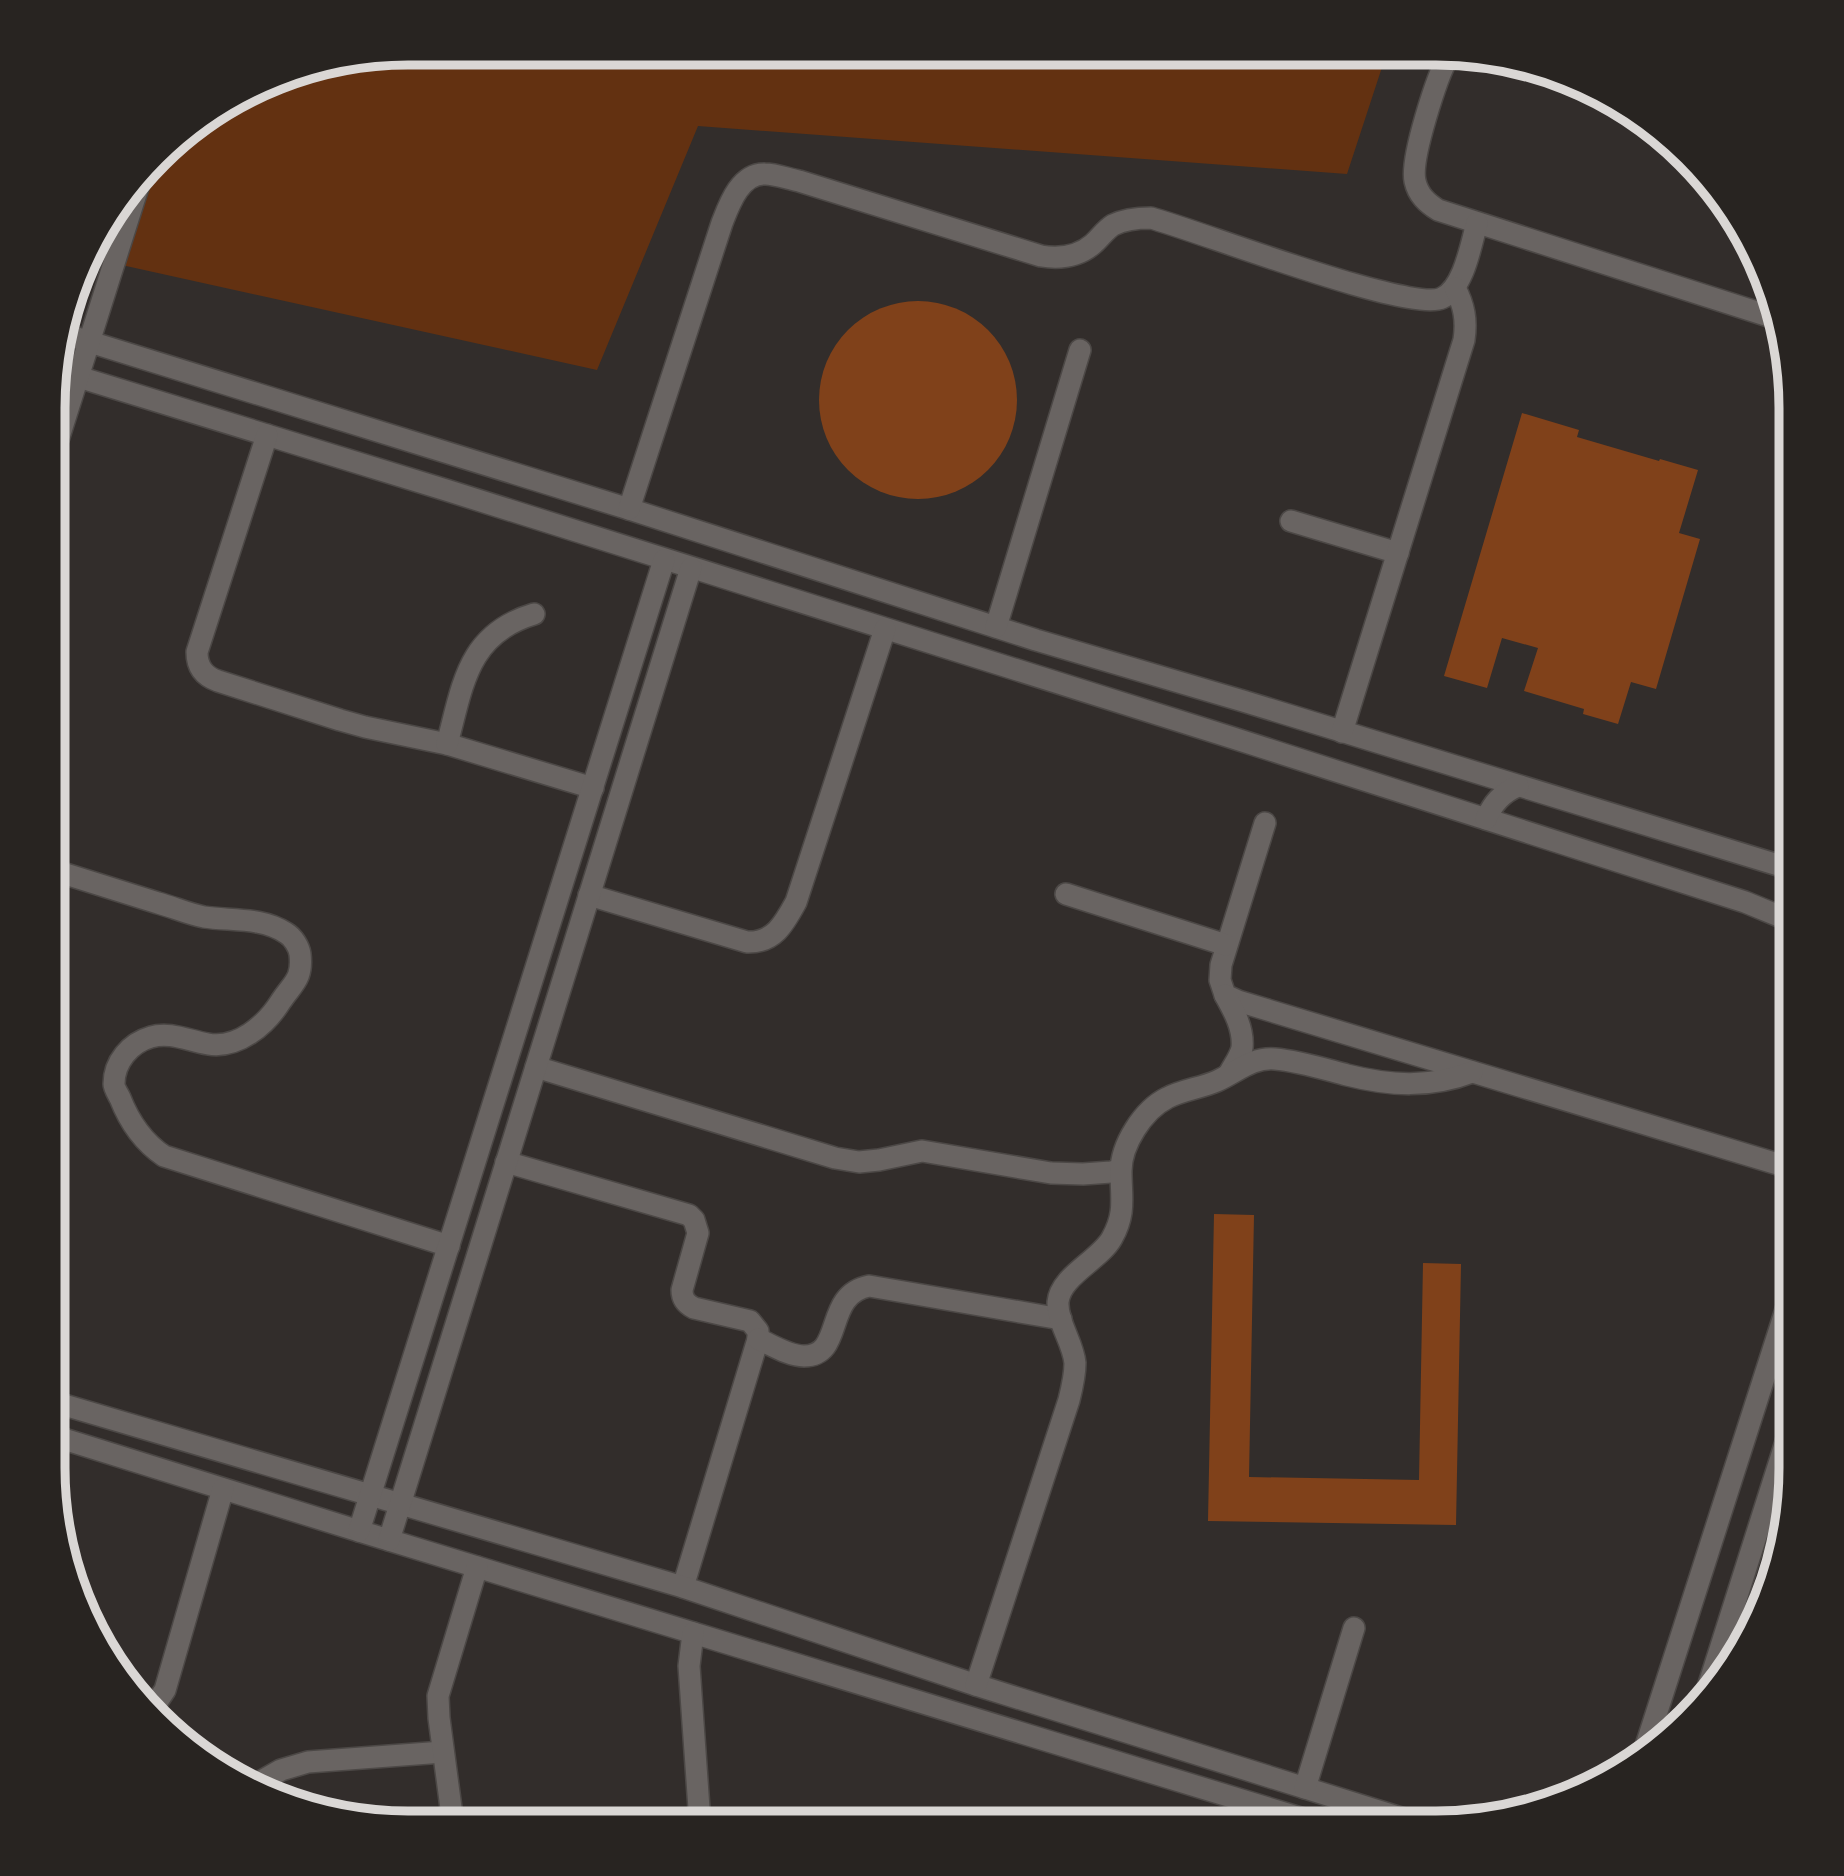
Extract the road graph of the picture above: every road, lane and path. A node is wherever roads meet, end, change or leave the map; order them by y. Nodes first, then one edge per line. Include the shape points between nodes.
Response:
1 (1443, 65) edge
2 (133, 203) edge
3 (1477, 223) junction
4 (1455, 288) junction
5 (1767, 315) edge
6 (72, 337) edge
7 (89, 342) junction
8 (1080, 350) dead end
9 (69, 374) edge
10 (252, 393) junction
11 (65, 399) edge
12 (245, 429) junction
13 (267, 435) junction
14 (629, 509) junction
15 (1291, 520) dead end
16 (1398, 552) junction
17 (664, 560) junction
18 (691, 568) junction
19 (534, 614) dead end
20 (996, 627) junction
21 (885, 629) junction
22 (624, 691) junction
23 (648, 704) junction
24 (1310, 722) junction
25 (1342, 732) junction
26 (447, 744) junction
27 (1290, 756) junction
28 (1518, 786) junction
29 (593, 788) junction
30 (1486, 819) junction
31 (1265, 823) dead end
32 (1779, 865) edge
33 (65, 873) edge
34 (1066, 894) dead end
35 (589, 895) junction
36 (1779, 916) edge
37 (1226, 945) junction
38 (1225, 995) junction
39 (536, 1067) junction
40 (1472, 1072) junction
41 (1229, 1074) junction
42 (506, 1162) junction
43 (1779, 1164) edge
44 (1120, 1170) junction
45 (449, 1247) junction
46 (429, 1312) junction
47 (1061, 1319) junction
48 (454, 1330) junction
49 (1779, 1331) edge
50 (758, 1339) junction
51 (65, 1405) edge
52 (65, 1439) edge
53 (1779, 1464) edge
54 (223, 1489) junction
55 (371, 1496) junction
56 (399, 1504) junction
57 (359, 1531) junction
58 (389, 1540) junction
59 (477, 1567) junction
60 (683, 1587) junction
61 (1354, 1628) dead end
62 (693, 1633) junction
63 (1714, 1669) edge
64 (976, 1685) junction
65 (157, 1702) edge
66 (1649, 1737) edge
67 (443, 1752) junction
68 (264, 1780) edge
69 (1306, 1788) junction
70 (451, 1811) edge
71 (699, 1811) edge
72 (1278, 1811) edge
73 (1379, 1811) edge

1 - 3 street via 1417,150 1416,184 1420,195 1438,210
2 - 7 street
3 - 4 street
3 - 5 street
4 - 14 street via 1443,298 1405,297 1151,218 1123,221 1079,253 1041,256 799,181 762,174 739,187 726,212
4 - 16 street via 1466,318 1464,340
6 - 7 street
7 - 9 street
7 - 10 street
8 - 20 street
9 - 11 street
9 - 12 street
10 - 12 street via 245,406
10 - 14 street
12 - 13 street
13 - 17 street
13 - 26 street via 197,652 204,674 340,720
14 - 20 street
15 - 16 street
16 - 25 street
17 - 18 street
17 - 22 street
18 - 21 street
18 - 23 street
19 - 26 street via 507,625 475,656
20 - 24 street
21 - 27 street
21 - 35 street via 796,902 777,932 747,942
22 - 23 street via 638,693
22 - 29 street
23 - 35 street
24 - 25 street
24 - 27 street via 1306,743
25 - 28 street
26 - 29 street
27 - 30 street
28 - 30 street via 1498,799
28 - 32 street
29 - 45 street
30 - 36 street
31 - 37 street
33 - 45 street via 203,916 267,924 288,933 300,948 297,982 274,1014 246,1036 220,1045 153,1036 126,1051 114,1085 129,1120 153,1149
34 - 37 street
35 - 39 street
37 - 38 street via 1220,980
38 - 40 street
38 - 41 street via 1241,1030 1241,1049
39 - 42 street
39 - 44 street via 835,1158 859,1162 922,1151 1051,1173
40 - 41 street via 1415,1085 1380,1082 1273,1058 1259,1059
40 - 43 street
41 - 44 street via 1157,1105 1130,1138
42 - 48 street
42 - 50 street via 689,1215 698,1233 683,1299 694,1307 750,1321
44 - 47 street via 1119,1224 1108,1245 1061,1292
45 - 46 street
46 - 48 street via 440,1328
46 - 55 street
47 - 50 street via 869,1286 843,1301 827,1344 813,1355 796,1355
47 - 64 street via 1075,1361 1072,1390
48 - 56 street
49 - 66 street
50 - 60 street
51 - 55 street
52 - 54 street
53 - 63 street
54 - 57 street
54 - 65 street via 165,1690
55 - 56 street
55 - 57 street
56 - 58 street
56 - 60 street
57 - 58 street
58 - 59 street
59 - 62 street
59 - 67 street via 440,1686
60 - 64 street
61 - 69 street
62 - 71 street via 689,1666
62 - 72 street
64 - 69 street
67 - 68 street via 308,1762
67 - 70 street
69 - 73 street

